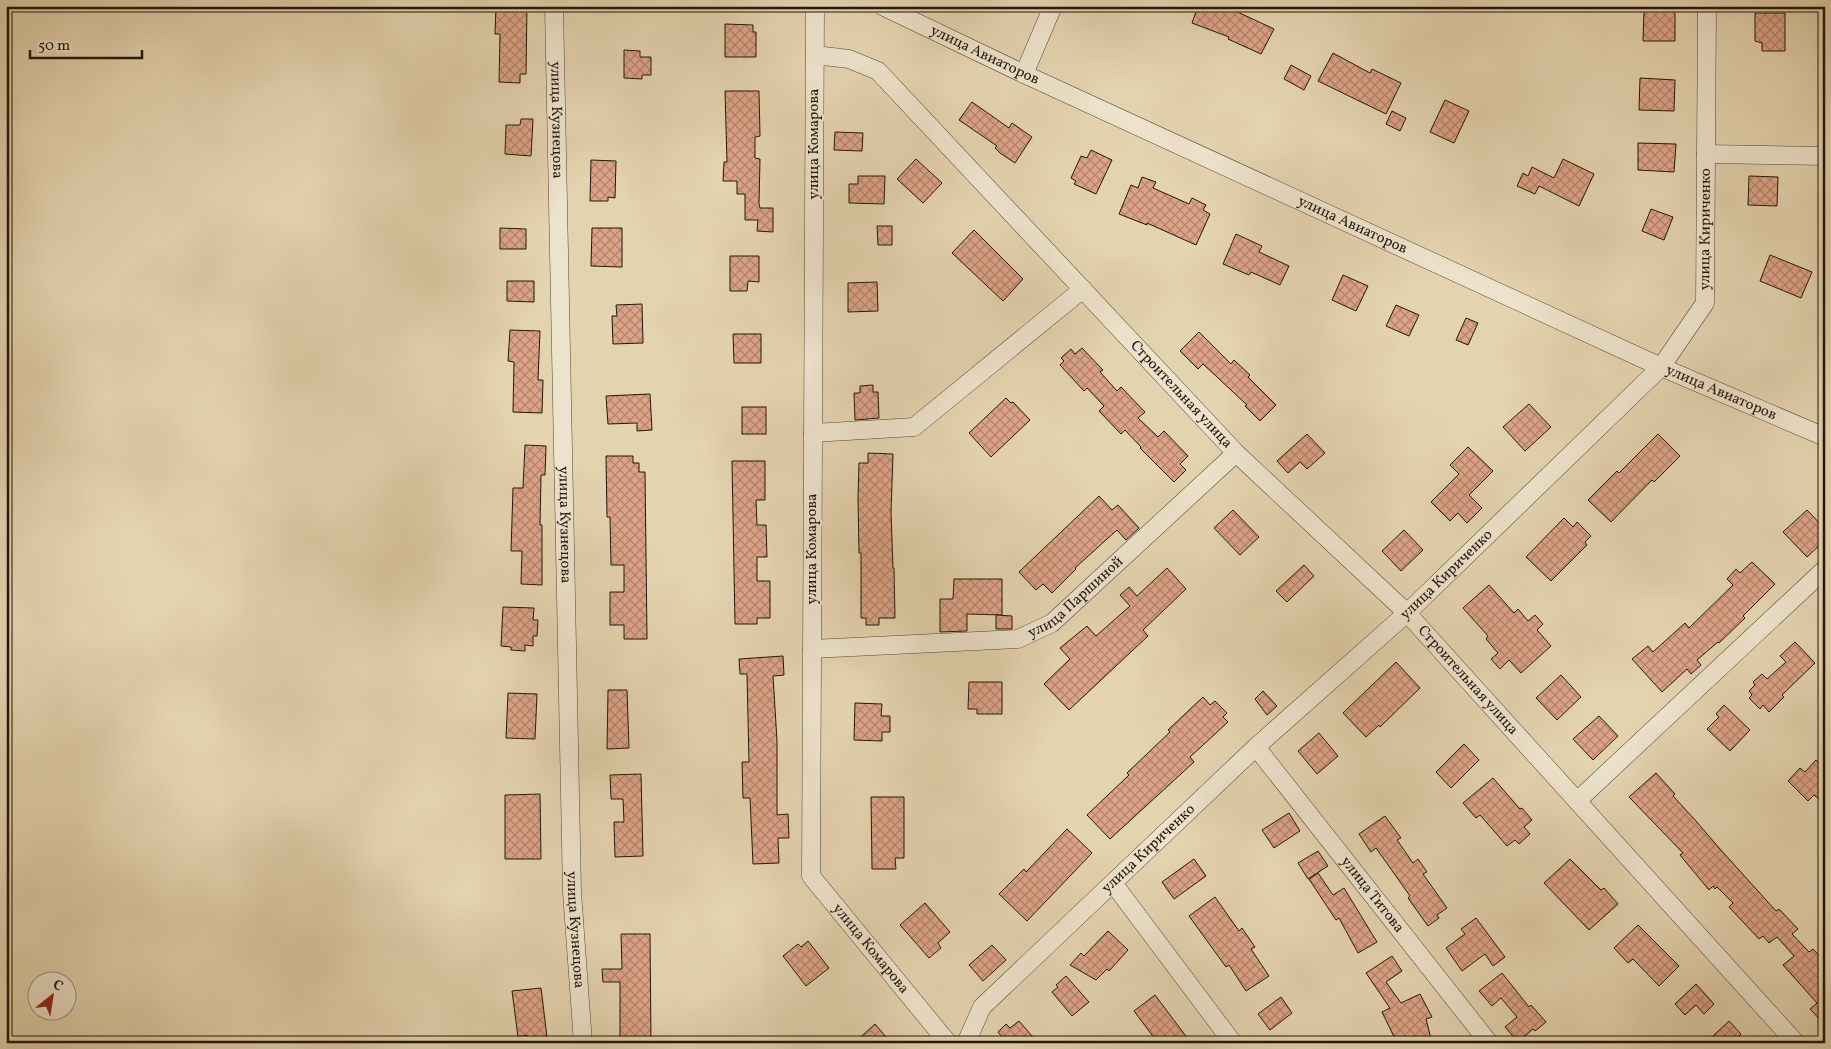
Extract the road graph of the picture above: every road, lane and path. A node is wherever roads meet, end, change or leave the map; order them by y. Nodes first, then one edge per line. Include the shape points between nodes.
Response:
1 (554, 6) edge
2 (815, 6) edge
3 (882, 6) edge
4 (1053, 6) edge
5 (1707, 6) edge
6 (815, 55) junction
7 (1024, 74) junction
8 (1706, 154) junction
9 (1825, 156) edge
10 (1083, 290) junction
11 (1661, 367) junction
12 (813, 433) junction
13 (1825, 438) edge
14 (1236, 453) junction
15 (1825, 569) edge
16 (1407, 614) junction
17 (812, 650) junction
18 (1256, 747) junction
19 (1577, 802) junction
20 (1113, 883) junction
21 (1788, 1040) edge
22 (583, 1043) edge
23 (948, 1043) edge
24 (966, 1043) edge
25 (1232, 1043) edge
26 (1488, 1043) edge

1 - 22 street, улица Кузнецова via 572,892
2 - 6 street, улица Комарова
3 - 7 street, улица Авиаторов
4 - 7 street
5 - 8 street, улица Кириченко
6 - 10 street, Строительная улица via 849,59 878,71
6 - 12 street, улица Комарова
7 - 11 street, улица Авиаторов
8 - 9 street
8 - 11 street, улица Кириченко via 1705,303
10 - 12 street via 914,427
10 - 14 street, Строительная улица
11 - 13 street, улица Авиаторов
11 - 16 street, улица Кириченко
12 - 17 street, улица Комарова
14 - 16 street, Строительная улица
14 - 17 street, улица Паршиной via 1052,623 1018,638
15 - 19 street
16 - 18 street, улица Кириченко
16 - 19 street, Строительная улица
17 - 23 street, улица Комарова via 811,876
18 - 20 street, улица Кириченко
18 - 26 street, улица Титова
19 - 21 street, Строительная улица
20 - 24 street, улица Кириченко via 982,1007
20 - 25 street

